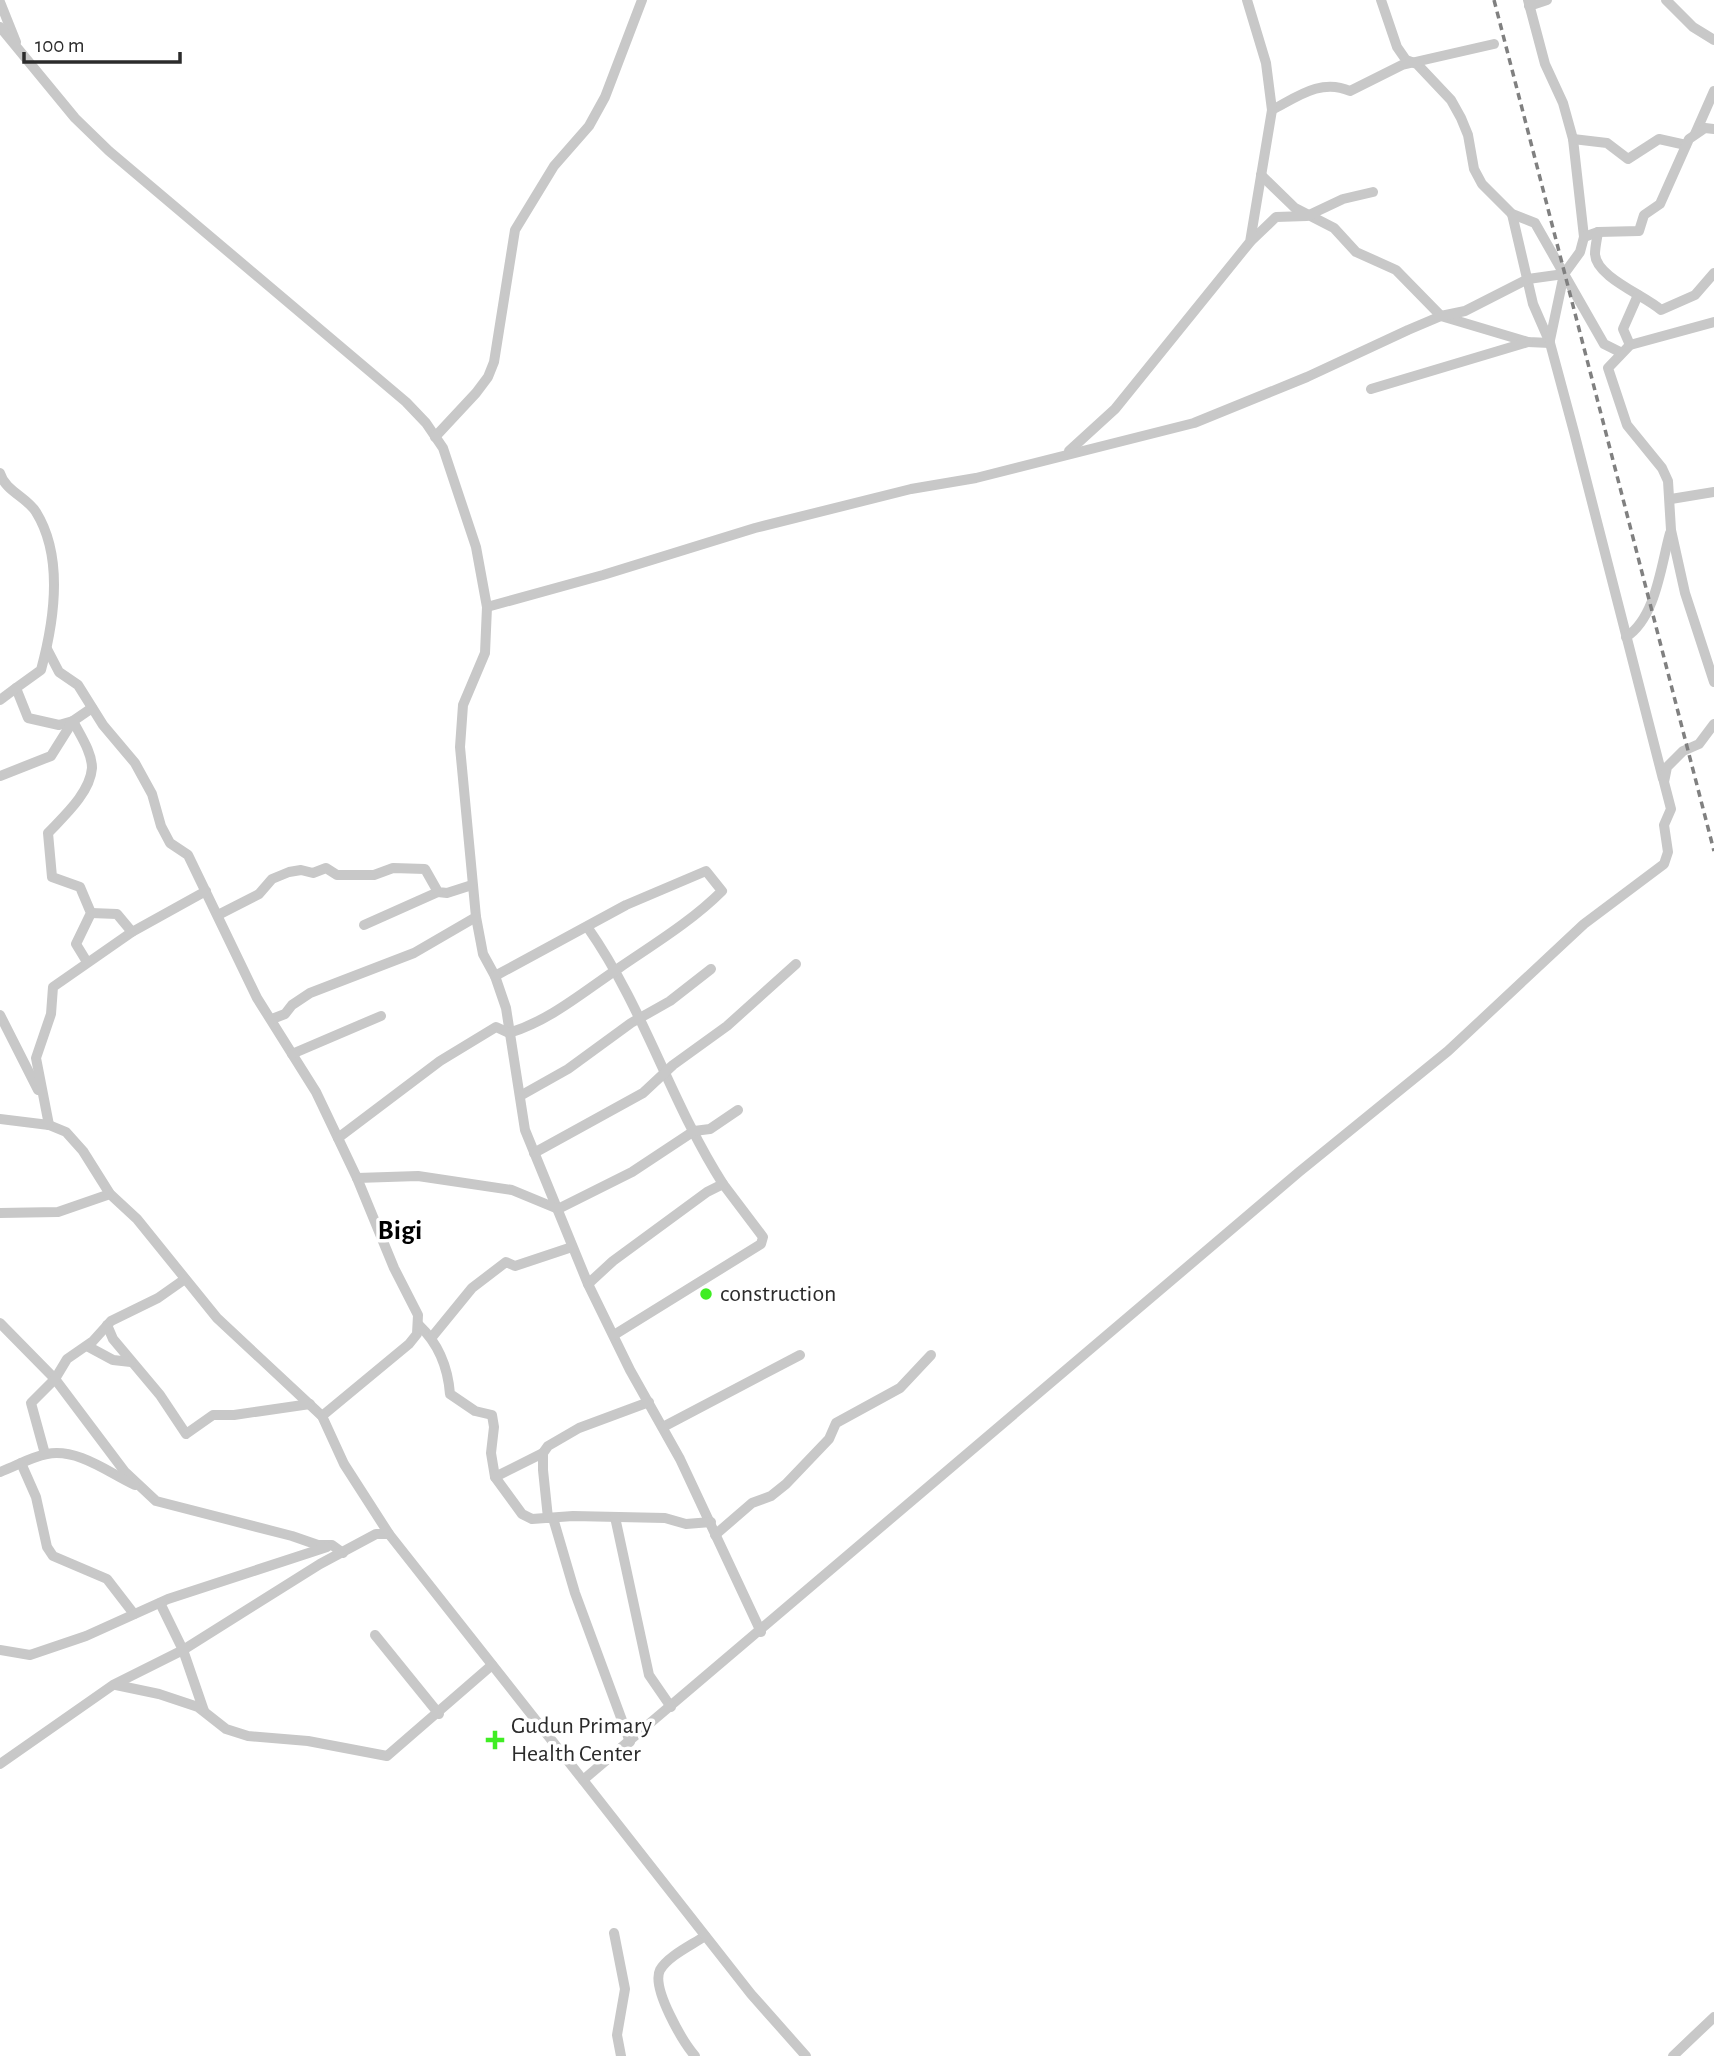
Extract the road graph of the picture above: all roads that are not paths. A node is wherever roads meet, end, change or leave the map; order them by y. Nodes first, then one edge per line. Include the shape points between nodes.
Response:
1 (642, 0) edge
2 (1247, 0) edge
3 (1547, 0) edge
4 (1666, 0) edge
5 (1, 1) edge
6 (1386, 3) edge
7 (1528, 3) edge
8 (0, 27) edge
9 (1714, 40) edge
10 (1494, 44) dead end
11 (18, 49) junction
12 (1418, 64) junction
13 (1714, 91) edge
14 (1272, 110) junction
15 (1714, 129) edge
16 (1695, 134) junction
17 (1573, 139) junction
18 (1686, 145) junction
19 (1261, 175) junction
20 (1373, 192) dead end
21 (1512, 214) junction
22 (1307, 216) junction
23 (1598, 232) junction
24 (1584, 237) junction
25 (1250, 242) junction
26 (1714, 273) edge
27 (1563, 274) junction
28 (1528, 279) junction
29 (1638, 295) junction
30 (1441, 316) junction
31 (1714, 322) edge
32 (1528, 342) junction
33 (1550, 343) junction
34 (1630, 345) junction
35 (1620, 352) junction
36 (1371, 389) dead end
37 (436, 437) junction
38 (1063, 455) junction
39 (0, 473) edge
40 (1714, 492) edge
41 (1671, 499) junction
42 (1671, 530) junction
43 (487, 607) junction
44 (1626, 637) junction
45 (47, 649) junction
46 (1714, 682) edge
47 (16, 688) junction
48 (0, 700) edge
49 (92, 708) junction
50 (73, 721) junction
51 (1714, 724) edge
52 (0, 776) edge
53 (1664, 782) junction
54 (472, 885) junction
55 (206, 891) junction
56 (438, 892) junction
57 (91, 913) junction
58 (218, 915) junction
59 (475, 918) junction
60 (364, 925) dead end
61 (588, 928) junction
62 (132, 932) junction
63 (87, 962) junction
64 (796, 964) dead end
65 (617, 969) junction
66 (711, 969) dead end
67 (495, 976) junction
68 (0, 1016) edge
69 (381, 1016) dead end
70 (640, 1018) junction
71 (272, 1019) junction
72 (509, 1032) junction
73 (292, 1054) junction
74 (667, 1072) junction
75 (520, 1096) junction
76 (44, 1102) junction
77 (738, 1110) dead end
78 (0, 1119) edge
79 (49, 1125) junction
80 (694, 1131) junction
81 (338, 1138) junction
82 (534, 1153) junction
83 (357, 1178) junction
84 (723, 1184) junction
85 (110, 1194) junction
86 (558, 1209) junction
87 (0, 1213) edge
88 (572, 1247) junction
89 (185, 1279) junction
90 (588, 1284) junction
91 (0, 1323) edge
92 (107, 1325) junction
93 (419, 1325) junction
94 (614, 1335) junction
95 (432, 1337) junction
96 (87, 1346) junction
97 (800, 1355) dead end
98 (931, 1355) dead end
99 (131, 1362) junction
100 (55, 1380) junction
101 (649, 1402) junction
102 (310, 1404) junction
103 (323, 1416) junction
104 (663, 1427) junction
105 (543, 1453) junction
106 (45, 1454) junction
107 (21, 1463) junction
108 (0, 1472) edge
109 (495, 1477) junction
110 (141, 1487) junction
111 (615, 1517) junction
112 (551, 1518) junction
113 (711, 1522) junction
114 (389, 1534) junction
115 (715, 1535) junction
116 (332, 1545) junction
117 (343, 1553) junction
118 (160, 1603) junction
119 (134, 1614) junction
120 (761, 1632) junction
121 (376, 1635) dead end
122 (0, 1650) edge
123 (183, 1650) junction
124 (492, 1665) junction
125 (113, 1685) junction
126 (671, 1707) junction
127 (204, 1711) junction
128 (439, 1714) junction
129 (630, 1742) junction
130 (0, 1763) edge
131 (583, 1780) junction
132 (614, 1933) dead end
133 (705, 1936) junction
134 (1714, 2017) edge
135 (621, 2056) edge
136 (695, 2056) edge
137 (806, 2056) edge
138 (1673, 2056) edge

1 - 37 street via 589,126 554,166 514,230 488,377
2 - 14 street via 1266,63
3 - 7 street
4 - 9 street
5 - 11 street
6 - 12 street via 1397,47 1406,60
7 - 17 street
8 - 11 street
10 - 12 street
11 - 37 street via 109,151 406,402
12 - 14 street via 1402,65 1350,91 1338,86 1307,91
12 - 21 street via 1461,118 1482,184
13 - 16 street
14 - 19 street
15 - 16 street
16 - 18 street
17 - 18 street via 1606,143 1628,159 1660,139
17 - 24 street
18 - 23 street via 1660,204 1644,215 1639,231
19 - 22 street
19 - 25 street
20 - 22 street via 1343,199
21 - 27 street via 1535,223
21 - 28 street
22 - 25 street via 1276,217
22 - 30 street via 1334,228 1356,253 1396,270
23 - 24 street
23 - 29 street via 1597,263 1606,276
24 - 27 street
25 - 38 street via 1115,409
26 - 29 street via 1695,295 1661,310
27 - 28 street
27 - 33 street
27 - 35 street via 1604,344
28 - 30 street via 1465,312
28 - 33 street
29 - 34 street via 1623,329
30 - 32 street
30 - 38 street via 1194,422
31 - 34 street
32 - 33 street
32 - 36 street
33 - 44 street
34 - 35 street
35 - 41 street via 1608,368 1627,425 1662,468
37 - 43 street via 476,547
38 - 43 street via 755,528
39 - 45 street via 34,509 47,536 54,610
40 - 41 street
41 - 42 street
42 - 44 street via 1653,596 1636,631
42 - 46 street via 1685,593
43 - 54 street via 485,653 459,722
44 - 53 street
45 - 47 street via 41,670
45 - 49 street via 59,672 78,685
47 - 48 street
47 - 50 street via 28,718 59,725
49 - 50 street
49 - 55 street via 135,762 170,844 188,855
50 - 52 street via 51,756
50 - 57 street via 92,769 80,796 48,833 52,877 80,887
51 - 53 street via 1699,744 1675,757
53 - 120 street via 1671,810 1664,825 1668,852 1664,864 1584,925 1448,1051 1299,1172
54 - 56 street
54 - 59 street
55 - 58 street
55 - 62 street
56 - 58 street via 425,869 393,868 374,875 337,875 326,868 313,873 301,870 272,879 259,894
56 - 60 street
57 - 62 street via 117,914
57 - 63 street via 76,944
58 - 71 street via 257,999
59 - 67 street via 483,954
59 - 71 street via 414,953 310,993
61 - 65 street
61 - 65 street via 626,905 706,871 722,891 697,916
61 - 67 street
62 - 63 street
63 - 76 street via 53,987 51,1014 36,1058
64 - 74 street
65 - 70 street
65 - 72 street via 538,1023
66 - 70 street
67 - 72 street
68 - 76 street
69 - 73 street
70 - 74 street
70 - 75 street via 568,1069
71 - 73 street
72 - 75 street
72 - 81 street via 496,1027 440,1061
73 - 81 street
74 - 80 street
74 - 82 street via 643,1093
75 - 82 street via 524,1130
76 - 79 street
77 - 80 street via 710,1129
78 - 79 street
79 - 85 street via 66,1132 83,1151
80 - 84 street
80 - 86 street via 632,1171
81 - 83 street
82 - 86 street
83 - 86 street via 418,1176 512,1190
83 - 93 street
84 - 90 street via 613,1261
84 - 94 street via 763,1237 761,1244
85 - 87 street via 58,1212
85 - 89 street via 137,1219
86 - 88 street
88 - 90 street
88 - 95 street via 515,1266 506,1262 472,1288
89 - 92 street
89 - 102 street via 244,1345
90 - 94 street
91 - 100 street
92 - 96 street
92 - 99 street
93 - 95 street
93 - 103 street via 409,1344
94 - 101 street
95 - 109 street via 448,1372 450,1394 475,1411 492,1415
96 - 99 street via 113,1360
96 - 100 street via 68,1359
97 - 104 street
98 - 115 street via 901,1388 836,1423 829,1439 786,1484 752,1503
99 - 102 street via 186,1434 213,1415
100 - 106 street via 31,1403
100 - 110 street
101 - 104 street
101 - 105 street via 579,1427
102 - 103 street
103 - 114 street via 344,1464
104 - 113 street
105 - 109 street
105 - 112 street
106 - 107 street
106 - 110 street via 82,1458
107 - 108 street
107 - 119 street via 53,1556 107,1579
109 - 112 street via 522,1514 532,1519
110 - 116 street via 156,1501
111 - 112 street
111 - 113 street
111 - 126 street via 649,1675
112 - 129 street
113 - 115 street
114 - 117 street via 376,1534
114 - 124 street
115 - 120 street
116 - 117 street
116 - 118 street
117 - 123 street
118 - 119 street
118 - 123 street
119 - 122 street via 30,1655
120 - 126 street
121 - 128 street
123 - 125 street
123 - 127 street
124 - 128 street
124 - 131 street
125 - 127 street via 159,1694
125 - 130 street
126 - 129 street
127 - 128 street via 226,1729 248,1736 309,1741 387,1756
129 - 131 street
131 - 133 street
132 - 135 street via 625,1989 617,2035
133 - 136 street via 667,1962 658,1980 676,2029
133 - 137 street
134 - 138 street

